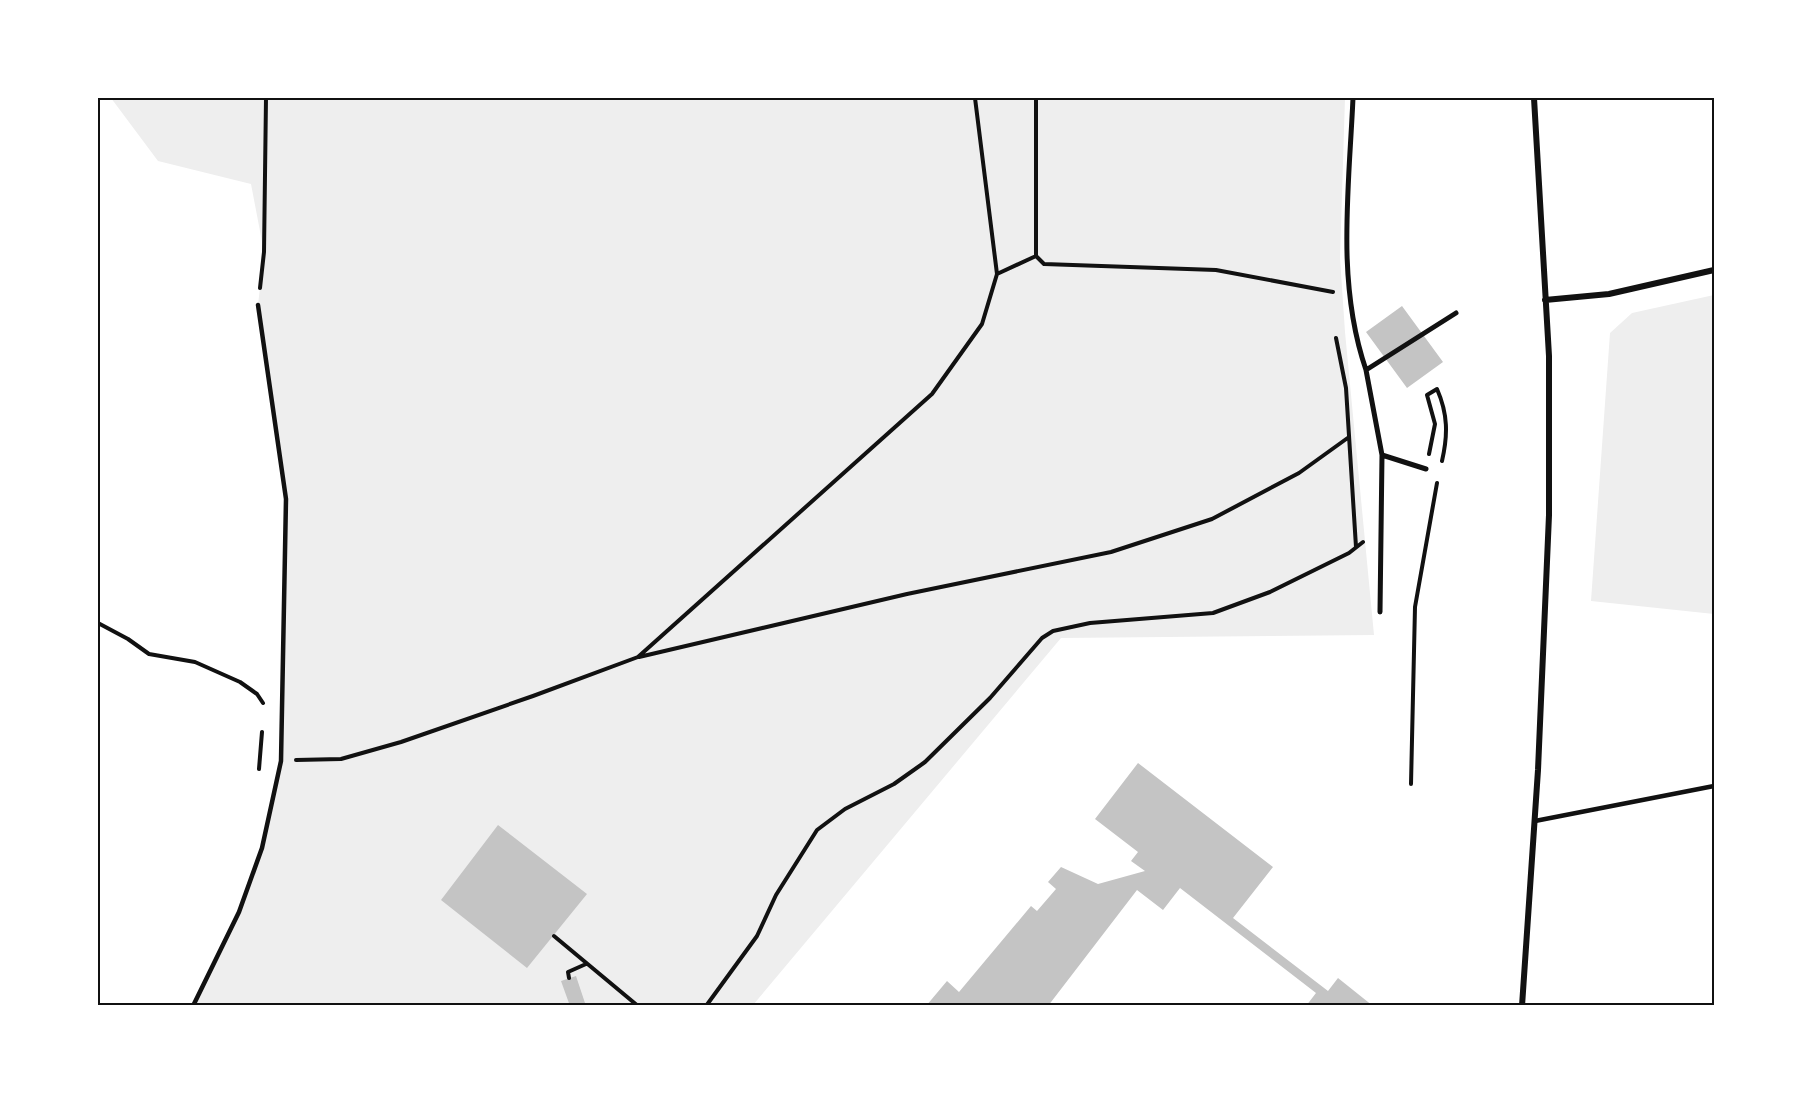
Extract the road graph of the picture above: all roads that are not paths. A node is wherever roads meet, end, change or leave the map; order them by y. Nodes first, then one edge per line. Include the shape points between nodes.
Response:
1 (1353, 98) edge
2 (1534, 98) edge
3 (1714, 270) edge
4 (1545, 300) junction
5 (258, 304) road end
6 (1456, 314) dead end
7 (1366, 370) junction
8 (1382, 455) junction
9 (1426, 469) dead end
10 (1380, 612) dead end
11 (1714, 786) edge
12 (1534, 821) junction
13 (193, 1005) edge
14 (1522, 1005) edge

1 - 7 street via 1345,256 1358,345
2 - 4 street
3 - 4 street via 1609,294
4 - 12 street via 1549,515
5 - 13 lane via 286,499 281,761 262,848 239,912
6 - 7 street
7 - 8 street
8 - 9 street
8 - 10 street
11 - 12 lane
12 - 14 street

